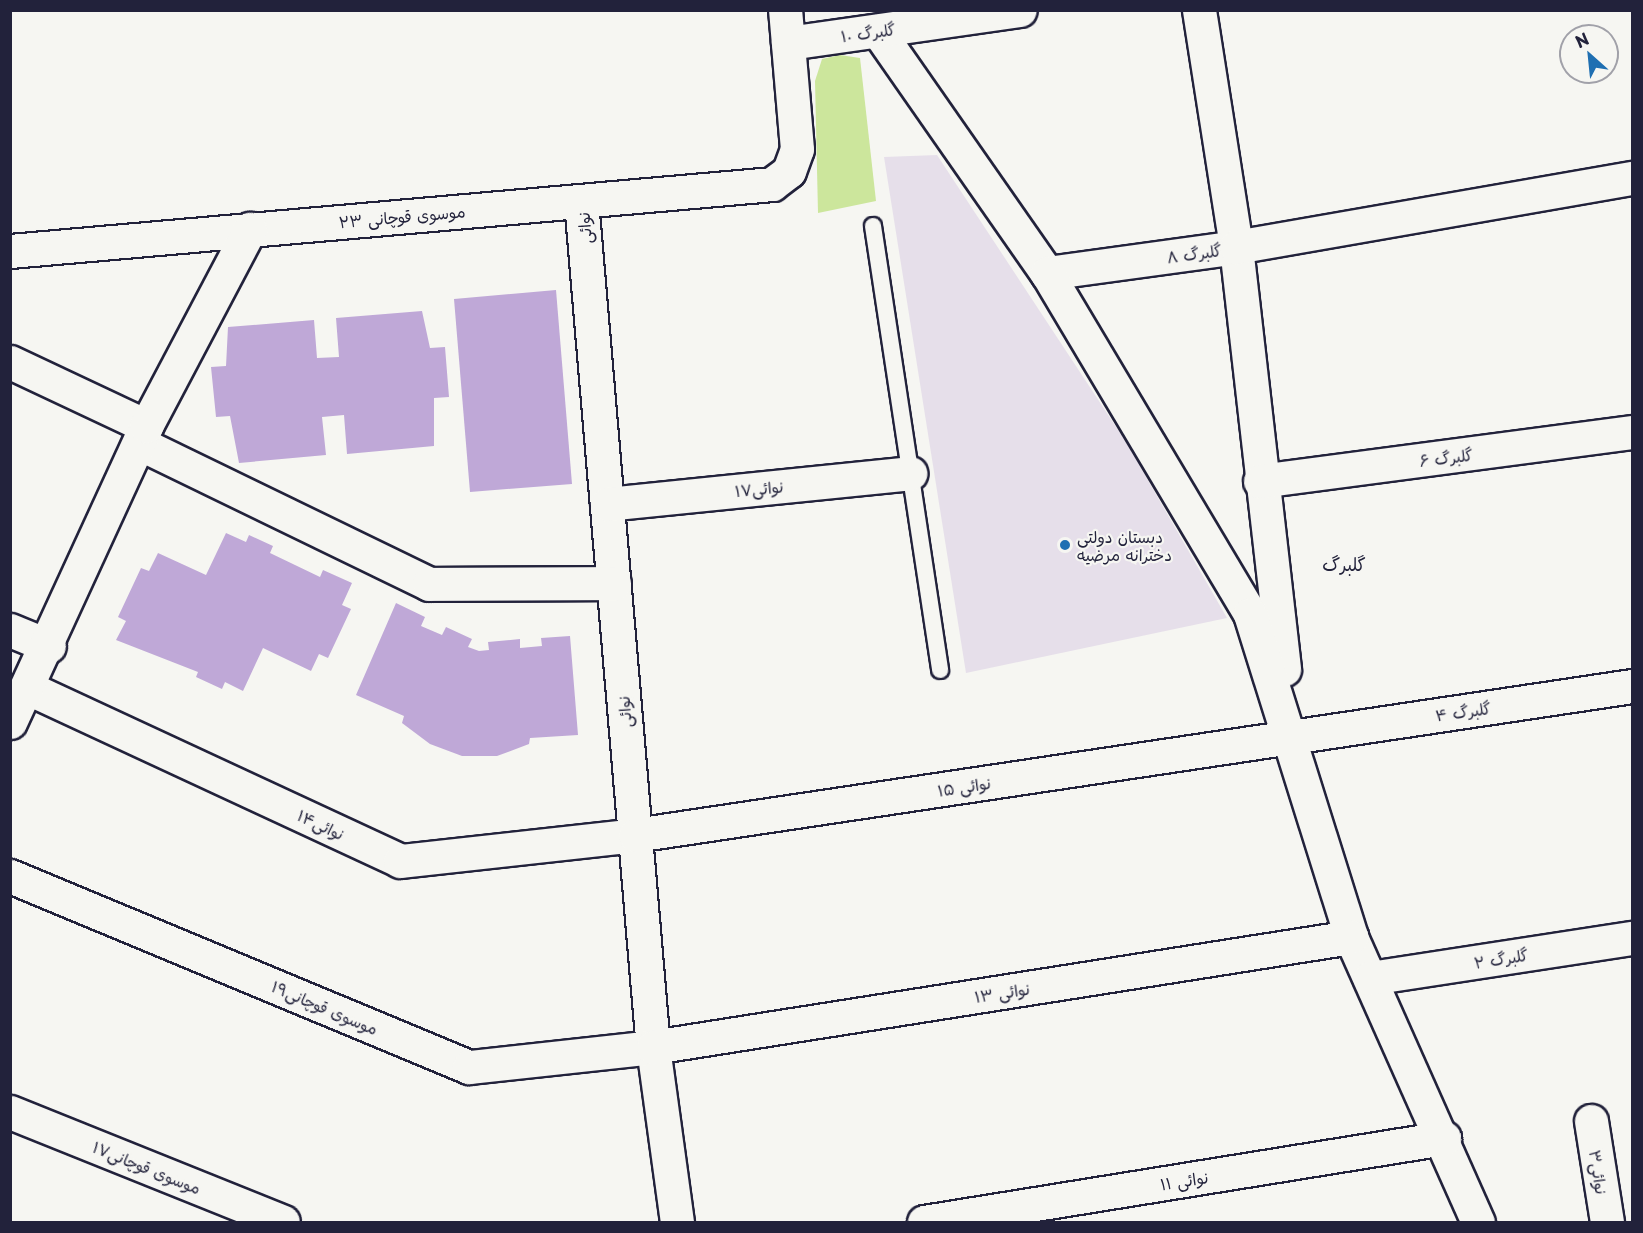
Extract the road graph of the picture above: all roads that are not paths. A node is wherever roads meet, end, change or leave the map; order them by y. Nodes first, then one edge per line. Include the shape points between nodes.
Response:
1 (785, 10) edge
2 (1020, 10) edge
3 (1199, 10) edge
4 (878, 31) junction
5 (788, 44) junction
6 (1632, 178) edge
7 (581, 201) junction
8 (873, 226) dead end
9 (250, 229) junction
10 (1236, 247) junction
11 (10, 251) edge
12 (1047, 273) junction
13 (10, 362) edge
14 (1632, 432) edge
15 (143, 435) junction
16 (910, 473) junction
17 (1260, 481) junction
18 (607, 504) junction
19 (614, 583) junction
20 (10, 630) edge
21 (49, 646) junction
22 (940, 670) dead end
23 (1632, 686) edge
24 (28, 688) junction
25 (10, 722) edge
26 (1293, 736) junction
27 (635, 835) junction
28 (10, 876) edge
29 (1351, 936) junction
30 (1632, 938) edge
31 (1370, 978) junction
32 (653, 1047) junction
33 (10, 1112) edge
34 (1591, 1121) dead end
35 (1444, 1138) junction
36 (283, 1222) edge
37 (677, 1222) edge
38 (924, 1222) edge
39 (1478, 1222) edge
40 (1607, 1222) edge

1 - 5 street
2 - 4 street, گلبرگ ۱۰
3 - 10 street
4 - 5 street, گلبرگ ۱۰
4 - 12 street
5 - 7 street, موسوی قوچانی ۲۳ via 797,149 789,171 772,184
6 - 10 street, گلبرگ ۸
7 - 9 street, موسوی قوچانی ۲۳
7 - 18 street, نوائی
8 - 16 lane
9 - 11 street, موسوی قوچانی ۲۳
9 - 15 street
10 - 12 street, گلبرگ ۸
10 - 17 street
12 - 26 street via 1250,614
13 - 15 street
14 - 17 street, گلبرگ ۶
15 - 19 street via 429,584
15 - 21 street
16 - 18 street, نوائی۱۷
16 - 22 lane
17 - 26 street
18 - 19 street, نوائی
19 - 27 street, نوائی
20 - 21 street
21 - 24 street
23 - 26 street, گلبرگ ۴
24 - 25 street
24 - 27 street, نوائی۱۴ via 400,861
26 - 27 street, نوائی ۱۵
26 - 29 street
27 - 32 street, نوائی
28 - 32 street, موسوی قوچانی۱۹ via 469,1067
29 - 31 street
29 - 32 street, نوائی ۱۳
30 - 31 street, گلبرگ ۲
31 - 35 street
32 - 37 street, نوائی
33 - 36 street, موسوی قوچانی۱۷
34 - 40 street, نوائی۳
35 - 38 street, نوائی ۱۱
35 - 39 street

